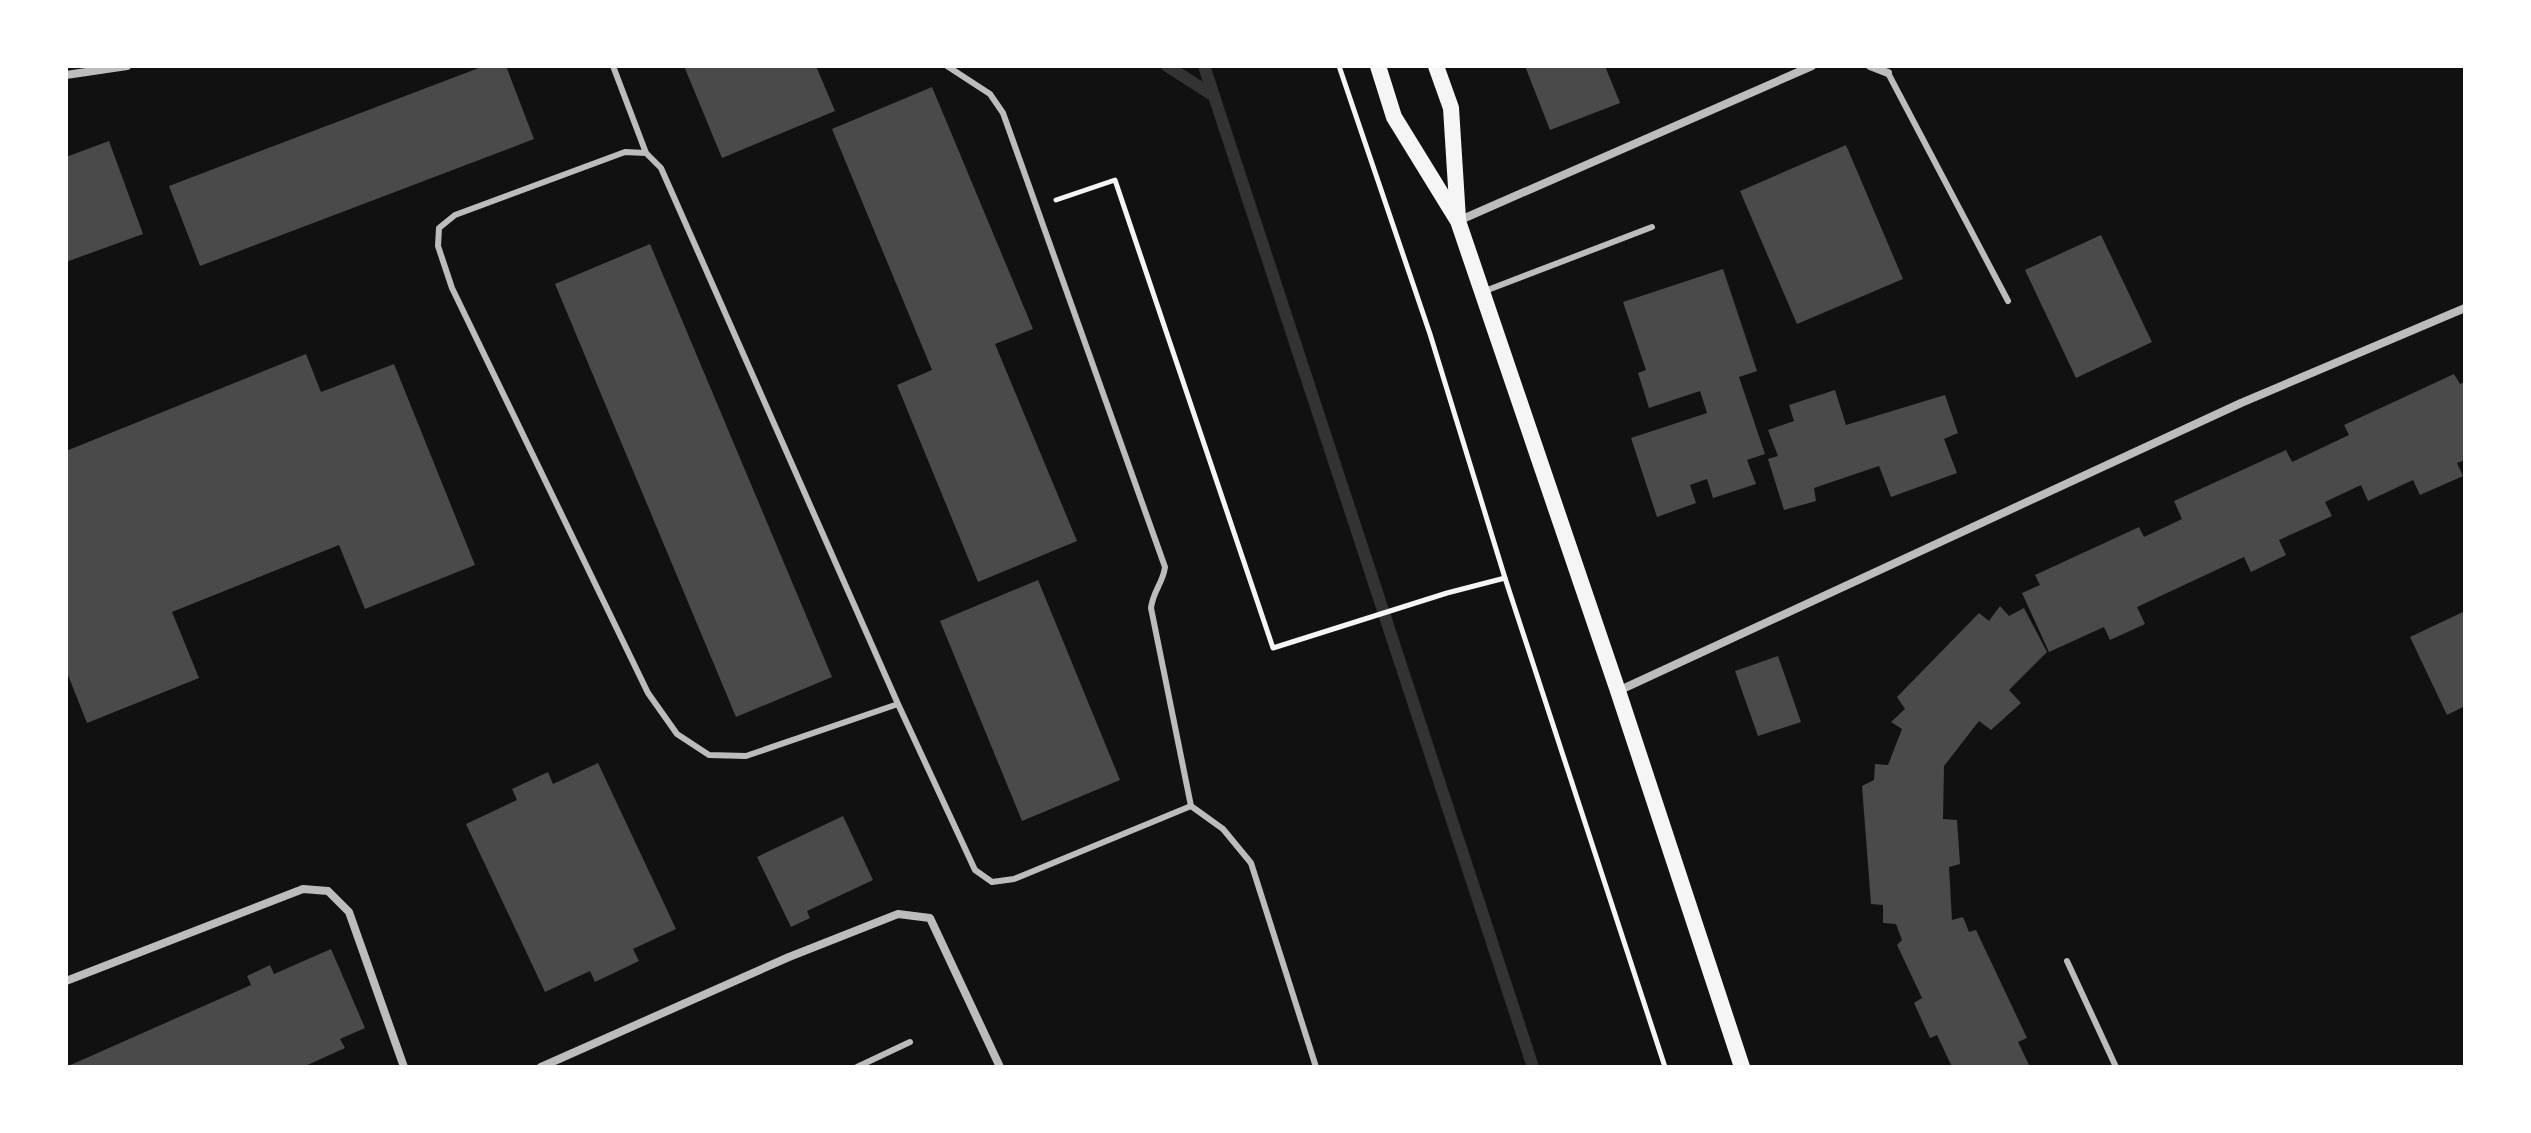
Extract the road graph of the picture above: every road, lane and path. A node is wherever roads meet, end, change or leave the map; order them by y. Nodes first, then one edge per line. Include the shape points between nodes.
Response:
1 (127, 66) edge
2 (613, 66) edge
3 (947, 66) edge
4 (1339, 66) edge
5 (1378, 66) edge
6 (1436, 66) edge
7 (1812, 66) edge
8 (1870, 66) edge
9 (1888, 73) joint
10 (66, 75) edge
11 (646, 153) junction
12 (1037, 207) junction
13 (1458, 221) junction
14 (1652, 227) dead end
15 (1482, 292) junction
16 (2008, 301) dead end
17 (2465, 308) edge
18 (1505, 578) junction
19 (1618, 691) junction
20 (898, 704) junction
21 (1191, 806) junction
22 (2067, 961) dead end
23 (66, 981) edge
24 (910, 1042) dead end
25 (404, 1067) edge
26 (541, 1067) edge
27 (857, 1067) edge
28 (1000, 1067) edge
29 (1316, 1067) edge
30 (1665, 1067) edge
31 (1742, 1067) edge
32 (2116, 1067) edge

1 - 10 street
2 - 11 lane
3 - 12 lane via 990,94 1003,113
4 - 18 path
5 - 13 main road via 1394,117
6 - 13 main road via 1451,108
7 - 13 street
8 - 9 street
9 - 16 lane
11 - 20 lane via 661,168
11 - 20 lane via 625,152 455,215 439,228 438,246 452,288 648,693 677,734 709,755 746,756
12 - 18 path via 1115,180 1273,648
12 - 21 lane via 1165,567 1151,608
13 - 15 main road
14 - 15 lane
15 - 19 main road
17 - 19 street via 2241,403
18 - 30 path
19 - 31 main road
20 - 21 lane via 975,870 992,882 1014,879
21 - 29 lane via 1223,829 1251,863
22 - 32 lane
23 - 25 street via 303,889 328,891 349,912
24 - 27 lane
26 - 28 street via 898,914 930,918

